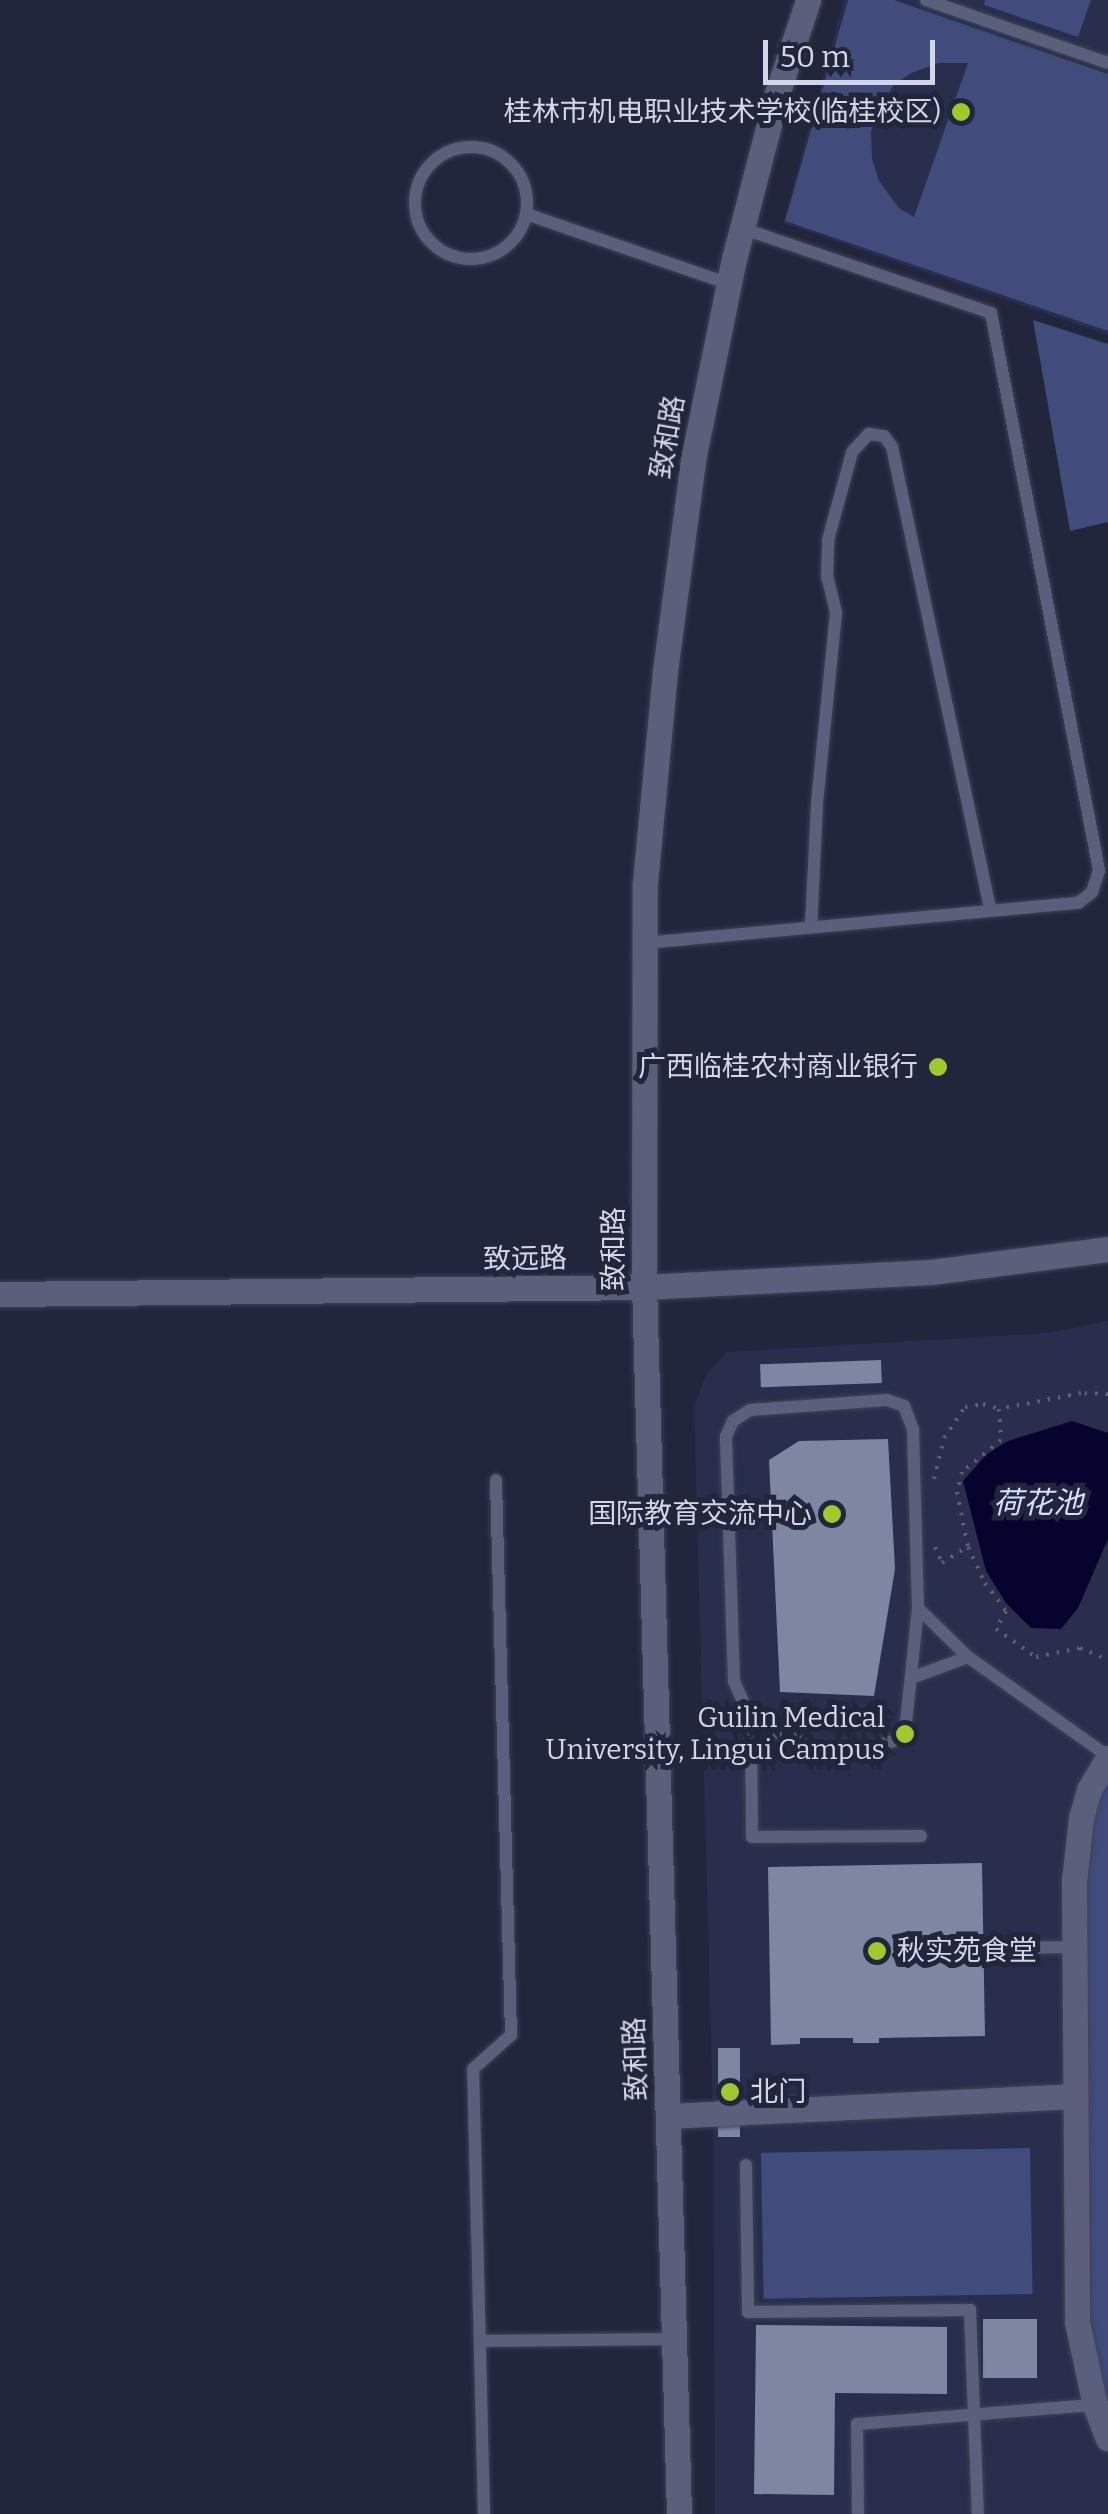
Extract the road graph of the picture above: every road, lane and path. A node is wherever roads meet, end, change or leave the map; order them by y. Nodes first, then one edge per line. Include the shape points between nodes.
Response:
1 (808, 0) edge
2 (926, 0) edge
3 (1108, 63) edge
4 (526, 214) junction
5 (742, 228) junction
6 (729, 284) junction
7 (990, 909) junction
8 (811, 927) junction
9 (645, 943) junction
10 (1108, 1249) edge
11 (644, 1287) junction
12 (0, 1294) edge
13 (1108, 1394) edge
14 (1000, 1409) junction
15 (496, 1480) dead end
16 (932, 1486) dead end
17 (932, 1537) dead end
18 (968, 1546) junction
19 (918, 1608) junction
20 (1107, 1656) edge
21 (968, 1657) junction
22 (912, 1678) junction
23 (752, 1720) junction
24 (1108, 1757) edge
25 (921, 1836) dead end
26 (1074, 1947) junction
27 (1014, 1948) dead end
28 (1075, 2096) junction
29 (668, 2116) junction
30 (746, 2166) dead end
31 (674, 2338) junction
32 (480, 2341) junction
33 (1095, 2404) junction
34 (976, 2414) junction
35 (1108, 2439) edge
36 (484, 2514) edge
37 (679, 2514) edge
38 (858, 2514) edge
39 (978, 2514) edge

1 - 5 main road, 致和路
2 - 3 lane
4 - 4 lane via 526,194 508,161 474,147 438,157 416,188 418,224 442,252 458,258 476,260 509,245
4 - 6 lane
5 - 6 main road, 致和路
5 - 7 lane via 991,314 1099,870 1092,892 1078,902
6 - 9 main road, 致和路 via 692,460 665,672
7 - 8 lane
7 - 8 lane via 892,447 884,436 870,434 852,452 828,540 827,577 836,612
8 - 9 lane
9 - 11 main road, 致和路
10 - 11 main road, 致远路 via 931,1272
11 - 12 main road, 致远路
11 - 29 main road, 致和路
13 - 14 path
14 - 16 path via 965,1407 944,1438
14 - 18 path via 1001,1440 958,1479
15 - 32 lane via 511,2034 472,2069
17 - 18 path via 942,1562
18 - 20 path via 1006,1612 996,1629 1036,1657 1080,1648
19 - 21 lane
19 - 22 lane
19 - 23 lane via 913,1430 906,1408 887,1400 738,1416 726,1436 734,1681
21 - 22 lane
21 - 24 lane
22 - 23 lane via 906,1732 887,1746 810,1747
23 - 25 lane via 752,1838
24 - 26 main road via 1081,1818
26 - 27 lane
26 - 28 main road
28 - 29 main road
28 - 33 main road via 1078,2322
29 - 31 main road, 致和路
30 - 34 lane via 748,2312 970,2310
31 - 32 lane
31 - 37 main road, 致和路
32 - 36 lane
33 - 34 lane
33 - 35 main road
34 - 38 lane via 857,2424
34 - 39 lane

